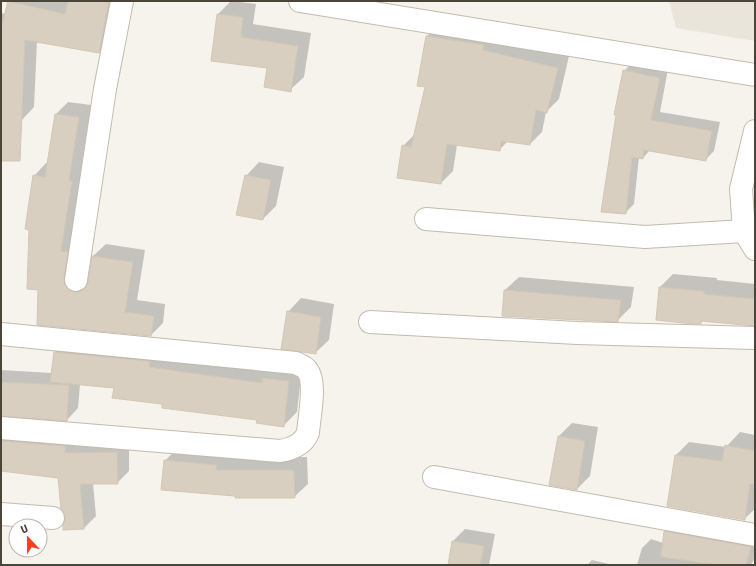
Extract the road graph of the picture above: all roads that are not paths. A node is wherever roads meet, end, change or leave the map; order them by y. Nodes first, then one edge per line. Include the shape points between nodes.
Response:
1 (122, 1) edge
2 (300, 1) edge
3 (755, 74) edge
4 (755, 131) edge
5 (426, 219) dead end
6 (750, 240) edge
7 (76, 280) dead end
8 (370, 322) dead end
9 (1, 334) edge
10 (755, 338) edge
11 (1, 428) edge
12 (434, 477) dead end
13 (1, 514) edge
14 (53, 518) dead end
15 (755, 536) edge

1 - 7 street via 105,89
2 - 3 street
4 - 6 street via 741,189
5 - 6 street via 645,238
8 - 10 street via 577,333
9 - 11 street via 296,363 307,369 312,391 306,439 290,449 280,451
12 - 15 street
13 - 14 street

